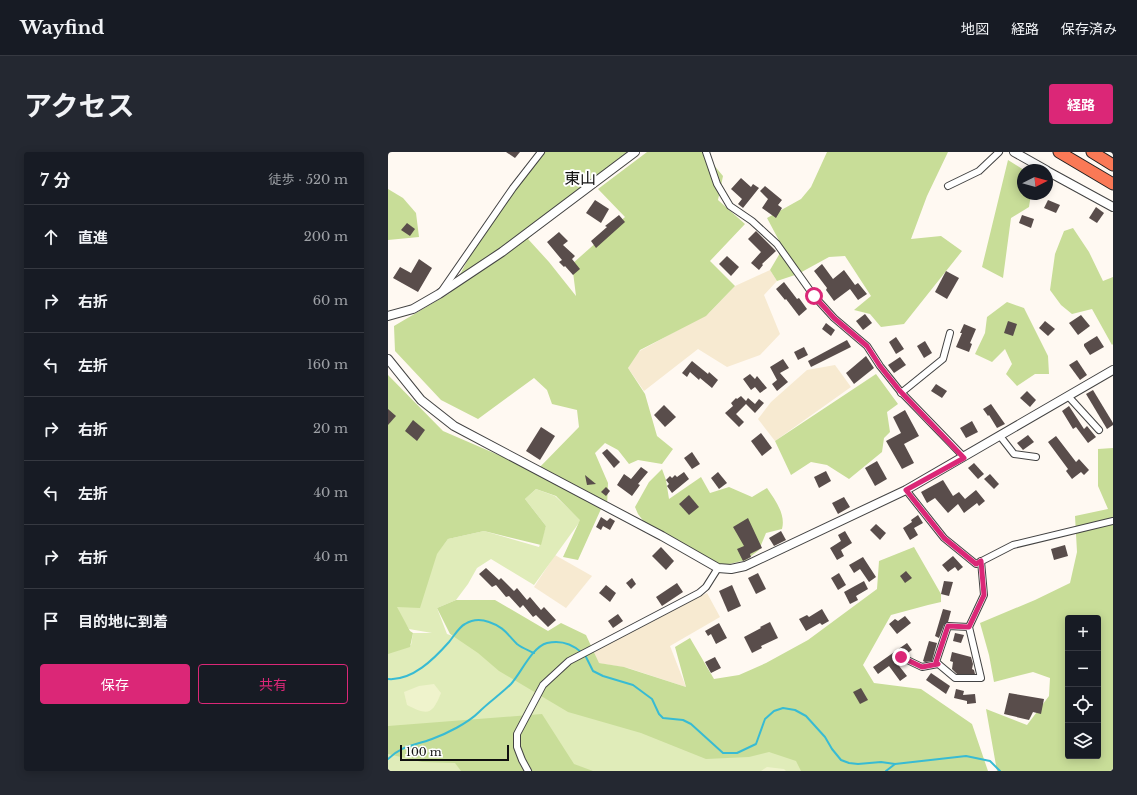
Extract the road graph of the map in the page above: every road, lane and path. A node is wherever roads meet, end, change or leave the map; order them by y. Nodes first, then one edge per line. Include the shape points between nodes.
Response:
1 (542, 152) edge
2 (635, 152) edge
3 (706, 152) edge
4 (999, 152) edge
5 (1014, 152) edge
6 (1059, 152) edge
7 (1092, 152) edge
8 (1035, 164) edge
9 (1113, 165) edge
10 (1053, 174) edge
11 (1113, 184) edge
12 (948, 186) dead end
13 (1113, 207) edge
14 (439, 294) junction
15 (388, 316) edge
16 (950, 333) dead end
17 (388, 359) edge
18 (1113, 370) edge
19 (902, 393) junction
20 (1068, 396) junction
21 (1099, 430) dead end
22 (1000, 436) junction
23 (1036, 457) dead end
24 (964, 458) junction
25 (906, 490) junction
26 (1113, 521) edge
27 (981, 561) junction
28 (718, 568) junction
29 (969, 627) junction
30 (901, 657) dead end
31 (938, 664) junction
32 (528, 771) edge

1 - 14 street via 513,188
2 - 14 street via 502,252
3 - 19 street via 717,184 730,206 752,221 777,244 814,296 834,318 867,346
4 - 12 street via 979,171
5 - 8 street
6 - 11 highway
7 - 9 highway
10 - 13 street
14 - 15 street via 413,309
16 - 19 street via 944,359
17 - 28 street via 421,400 454,426
18 - 20 street
19 - 24 street
20 - 21 street
20 - 22 street
22 - 23 street via 1014,454
22 - 24 street
24 - 25 street
25 - 27 street via 944,538 976,564
25 - 28 street via 746,566
26 - 27 street via 1013,545
27 - 29 street via 984,595
28 - 32 street via 699,593 569,661 543,685 517,734 517,747
29 - 31 street via 948,626 936,662
29 - 31 street via 981,678 955,678
30 - 31 street via 922,667

